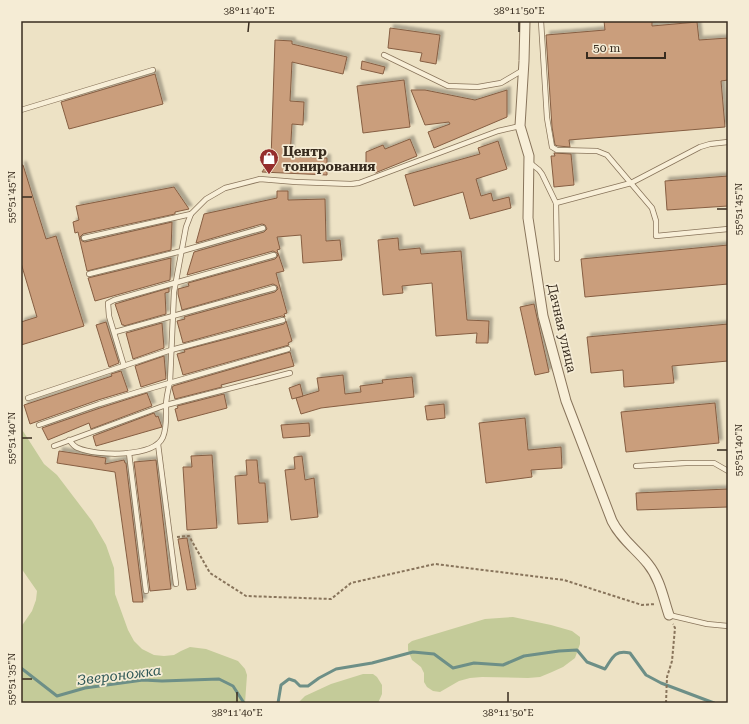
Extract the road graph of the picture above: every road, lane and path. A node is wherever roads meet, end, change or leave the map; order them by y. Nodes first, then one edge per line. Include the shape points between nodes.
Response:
1 (525, 21) edge
2 (542, 21) edge
3 (384, 54) dead end
4 (152, 70) dead end
5 (523, 70) junction
6 (21, 110) edge
7 (520, 126) junction
8 (728, 142) edge
9 (529, 162) junction
10 (631, 183) junction
11 (556, 203) junction
12 (191, 214) junction
13 (263, 228) dead end
14 (728, 229) edge
15 (84, 238) dead end
16 (182, 250) junction
17 (274, 255) dead end
18 (557, 259) dead end
19 (89, 274) dead end
20 (176, 283) junction
21 (274, 288) dead end
22 (172, 316) junction
23 (283, 320) dead end
24 (114, 332) junction
25 (288, 349) dead end
26 (171, 350) junction
27 (124, 366) junction
28 (290, 373) dead end
29 (170, 382) junction
30 (28, 398) dead end
31 (166, 405) junction
32 (40, 425) dead end
33 (70, 440) junction
34 (158, 444) junction
35 (54, 446) dead end
36 (129, 453) junction
37 (636, 466) dead end
38 (728, 471) edge
39 (170, 538) junction
40 (176, 584) dead end
41 (146, 591) dead end
42 (665, 603) junction
43 (668, 615) junction
44 (728, 626) edge
45 (666, 703) edge

1 - 5 street, Дачная улица
2 - 10 lane via 547,118 552,147 557,150 597,151 607,155
3 - 5 lane via 448,86 478,87 501,83
4 - 6 lane
5 - 7 street, Дачная улица
7 - 9 street, Дачная улица
7 - 12 lane via 498,131 359,183 260,179 225,188 206,199
8 - 10 lane via 700,147
9 - 11 lane via 542,174
9 - 42 street, Дачная улица via 528,218 543,316 566,401 614,526 653,570
10 - 11 lane
10 - 14 lane via 652,208 656,221 656,236
11 - 18 lane
12 - 15 lane
12 - 16 lane
13 - 16 lane
16 - 19 lane
16 - 20 lane
17 - 20 lane
20 - 22 lane
20 - 24 lane via 108,303
21 - 22 lane
22 - 24 lane
22 - 26 lane
23 - 26 lane
24 - 27 lane
25 - 29 lane
26 - 27 lane
26 - 29 lane
27 - 30 lane
28 - 31 lane
29 - 31 lane
29 - 32 lane
31 - 33 lane
31 - 34 lane via 164,437
33 - 35 lane
33 - 36 lane via 76,448 85,450 105,454
34 - 36 lane
34 - 39 lane
36 - 41 lane
37 - 38 lane via 714,463
39 - 40 lane
39 - 42 path via 189,536 210,573 246,596 331,599 351,583 435,564 564,580 642,605
42 - 43 street, Дачная улица
43 - 44 lane
43 - 45 path via 675,628 672,661 667,677

